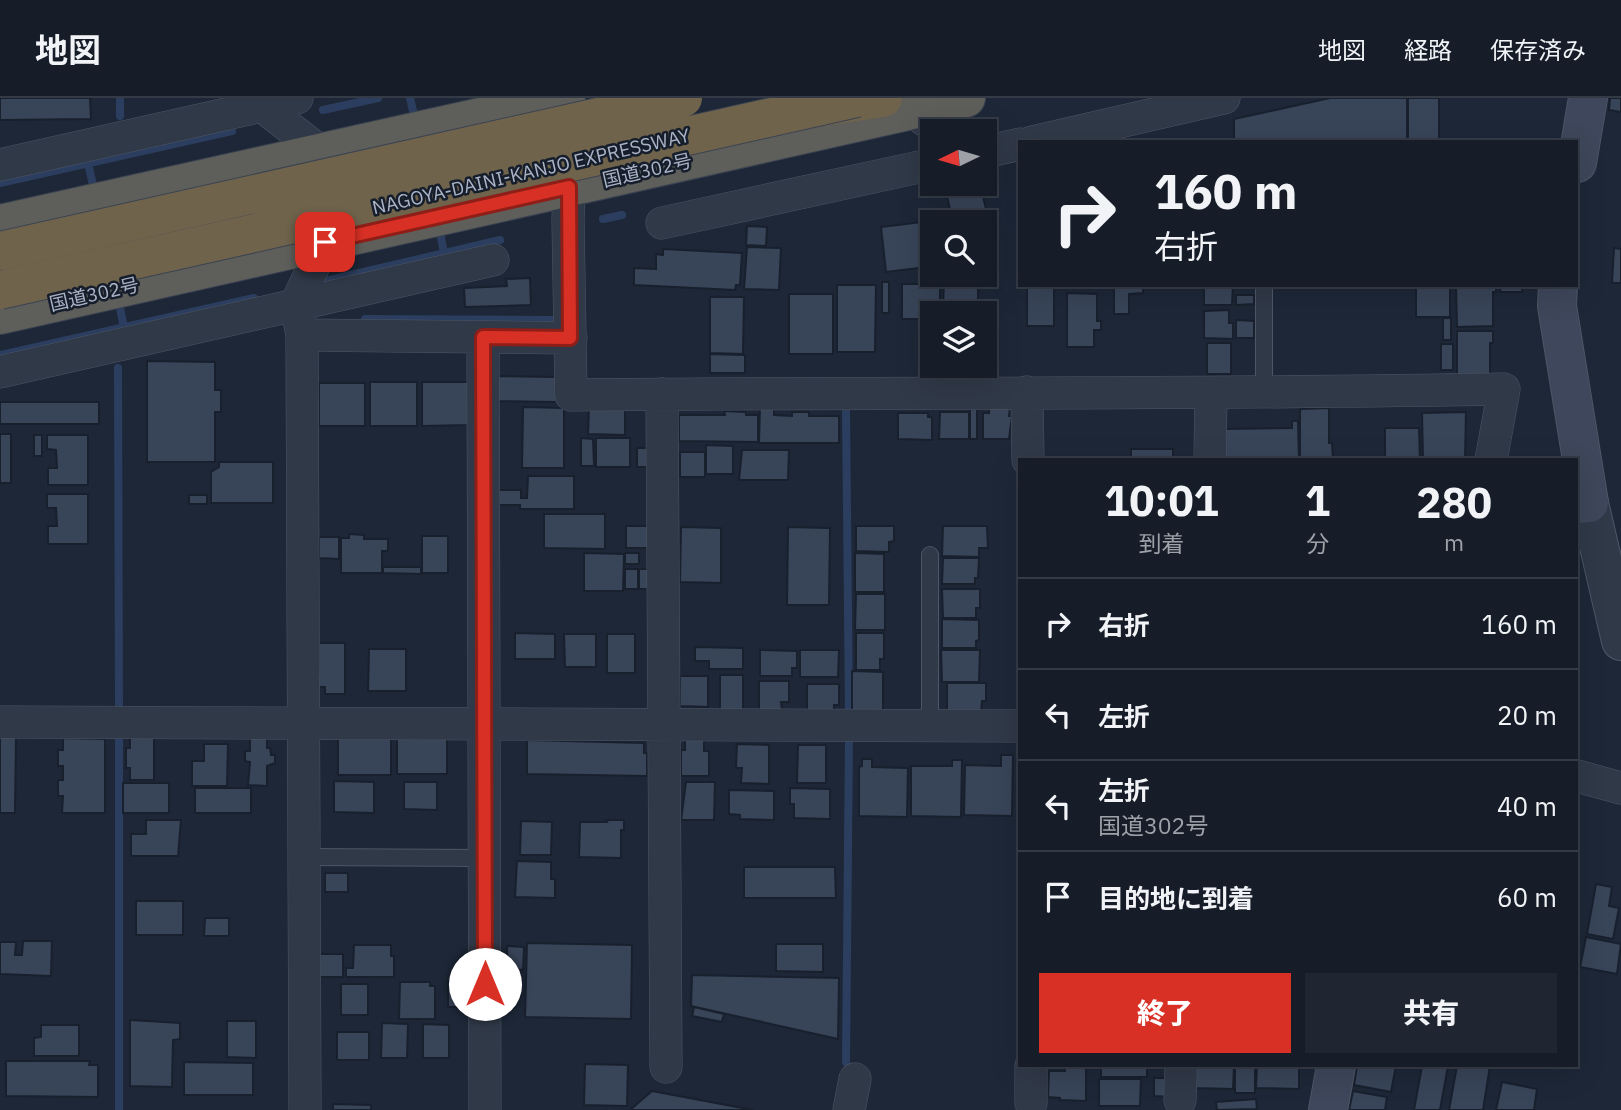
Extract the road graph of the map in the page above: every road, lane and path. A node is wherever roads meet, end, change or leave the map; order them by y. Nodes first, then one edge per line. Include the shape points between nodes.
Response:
1 (297, 98) edge
2 (566, 98) edge
3 (572, 98) edge
4 (683, 98) edge
5 (857, 98) edge
6 (967, 98) edge
7 (1224, 98) edge
8 (1588, 98) edge
9 (262, 106) junction
10 (808, 109) junction
11 (911, 113) edge
12 (1041, 140) edge
13 (1018, 144) edge
14 (998, 149) edge
15 (321, 152) junction
16 (1578, 157) edge
17 (0, 165) edge
18 (920, 167) edge
19 (569, 187) junction
20 (662, 223) dead end
21 (0, 224) edge
22 (325, 242) junction
23 (0, 251) edge
24 (493, 260) dead end
25 (1264, 287) edge
26 (1558, 287) edge
27 (0, 289) edge
28 (296, 304) junction
29 (0, 315) edge
30 (302, 335) junction
31 (483, 337) junction
32 (570, 338) junction
33 (0, 372) edge
34 (1027, 392) junction
35 (1211, 393) junction
36 (1264, 393) junction
37 (662, 394) junction
38 (1028, 458) edge
39 (1210, 458) edge
40 (1491, 458) edge
41 (1577, 458) edge
42 (1578, 465) edge
43 (1583, 503) edge
44 (930, 555) dead end
45 (1621, 641) edge
46 (0, 722) edge
47 (304, 723) junction
48 (484, 724) junction
49 (663, 725) junction
50 (930, 726) junction
51 (1018, 726) edge
52 (1578, 776) edge
53 (1621, 788) edge
54 (304, 857) junction
55 (485, 858) junction
56 (666, 1067) dead end
57 (1031, 1067) edge
58 (1181, 1067) edge
59 (1336, 1067) edge
60 (855, 1079) dead end
61 (1180, 1100) dead end
62 (1031, 1103) dead end
63 (305, 1110) edge
64 (485, 1110) edge
65 (849, 1110) edge
66 (1328, 1110) edge

1 - 9 street
2 - 15 highway
3 - 19 street
4 - 23 highway, NAGOYA-DAINI-KANJO EXPRESSWAY, bridge
5 - 10 highway, NAGOYA-DAINI-KANJO EXPRESSWAY, bridge
6 - 11 highway, 国道302号
7 - 12 street
8 - 16 main road
9 - 15 street
9 - 17 street
10 - 11 highway, bridge
10 - 27 highway, NAGOYA-DAINI-KANJO EXPRESSWAY, bridge
11 - 19 highway, 国道302号
13 - 14 street
15 - 21 highway
18 - 20 street
19 - 22 highway, 国道302号
19 - 32 street
22 - 28 street
22 - 29 highway, 国道302号
24 - 28 street
25 - 36 lane
26 - 41 main road
28 - 30 street
28 - 33 street
30 - 31 street
30 - 47 street
31 - 32 street
31 - 48 street
32 - 37 street via 572,395
34 - 35 street
34 - 37 street
34 - 38 street
35 - 36 street
35 - 39 street
36 - 40 street via 1504,389
37 - 49 street
42 - 43 main road
43 - 45 street
44 - 50 lane
46 - 47 street
47 - 48 street
47 - 54 street
48 - 49 street
48 - 55 street
49 - 50 street
49 - 56 street
50 - 51 street
52 - 53 street
54 - 55 lane
54 - 63 street
55 - 64 street
57 - 62 street
58 - 61 street
59 - 66 main road
60 - 65 street

